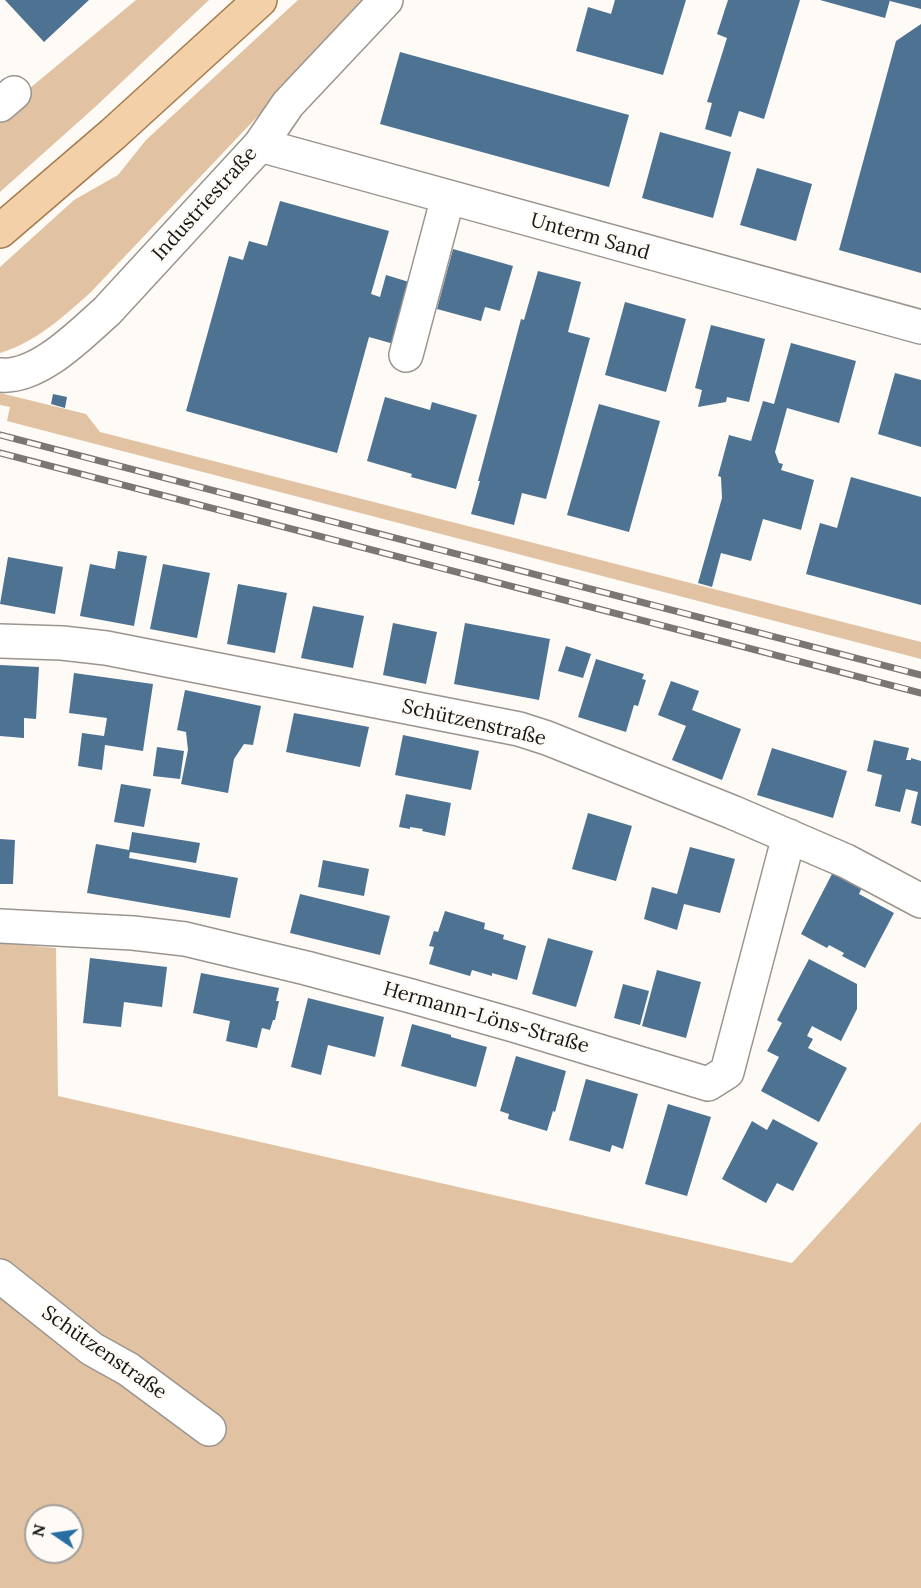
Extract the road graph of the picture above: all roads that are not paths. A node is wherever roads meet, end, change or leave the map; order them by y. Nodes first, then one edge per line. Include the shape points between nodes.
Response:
1 (260, 0) edge
2 (386, 0) edge
3 (260, 145) junction
4 (448, 197) junction
5 (0, 231) edge
6 (921, 327) edge
7 (406, 355) dead end
8 (0, 375) edge
9 (0, 641) edge
10 (789, 836) junction
11 (921, 901) edge
12 (0, 926) edge
13 (0, 1276) edge
14 (209, 1429) dead end

1 - 5 main road
2 - 3 street, Industriestraße via 288,104
3 - 4 street, Unterm Sand
3 - 8 street, Industriestraße via 99,318 37,366 17,375
4 - 6 street, Unterm Sand
4 - 7 street
9 - 10 street, Schützenstraße via 106,648 519,729
10 - 11 street, Schützenstraße
10 - 12 street, Hermann-Löns-Straße via 726,1072 708,1084 422,999 186,939
13 - 14 street, Schützenstraße via 92,1348 128,1369

